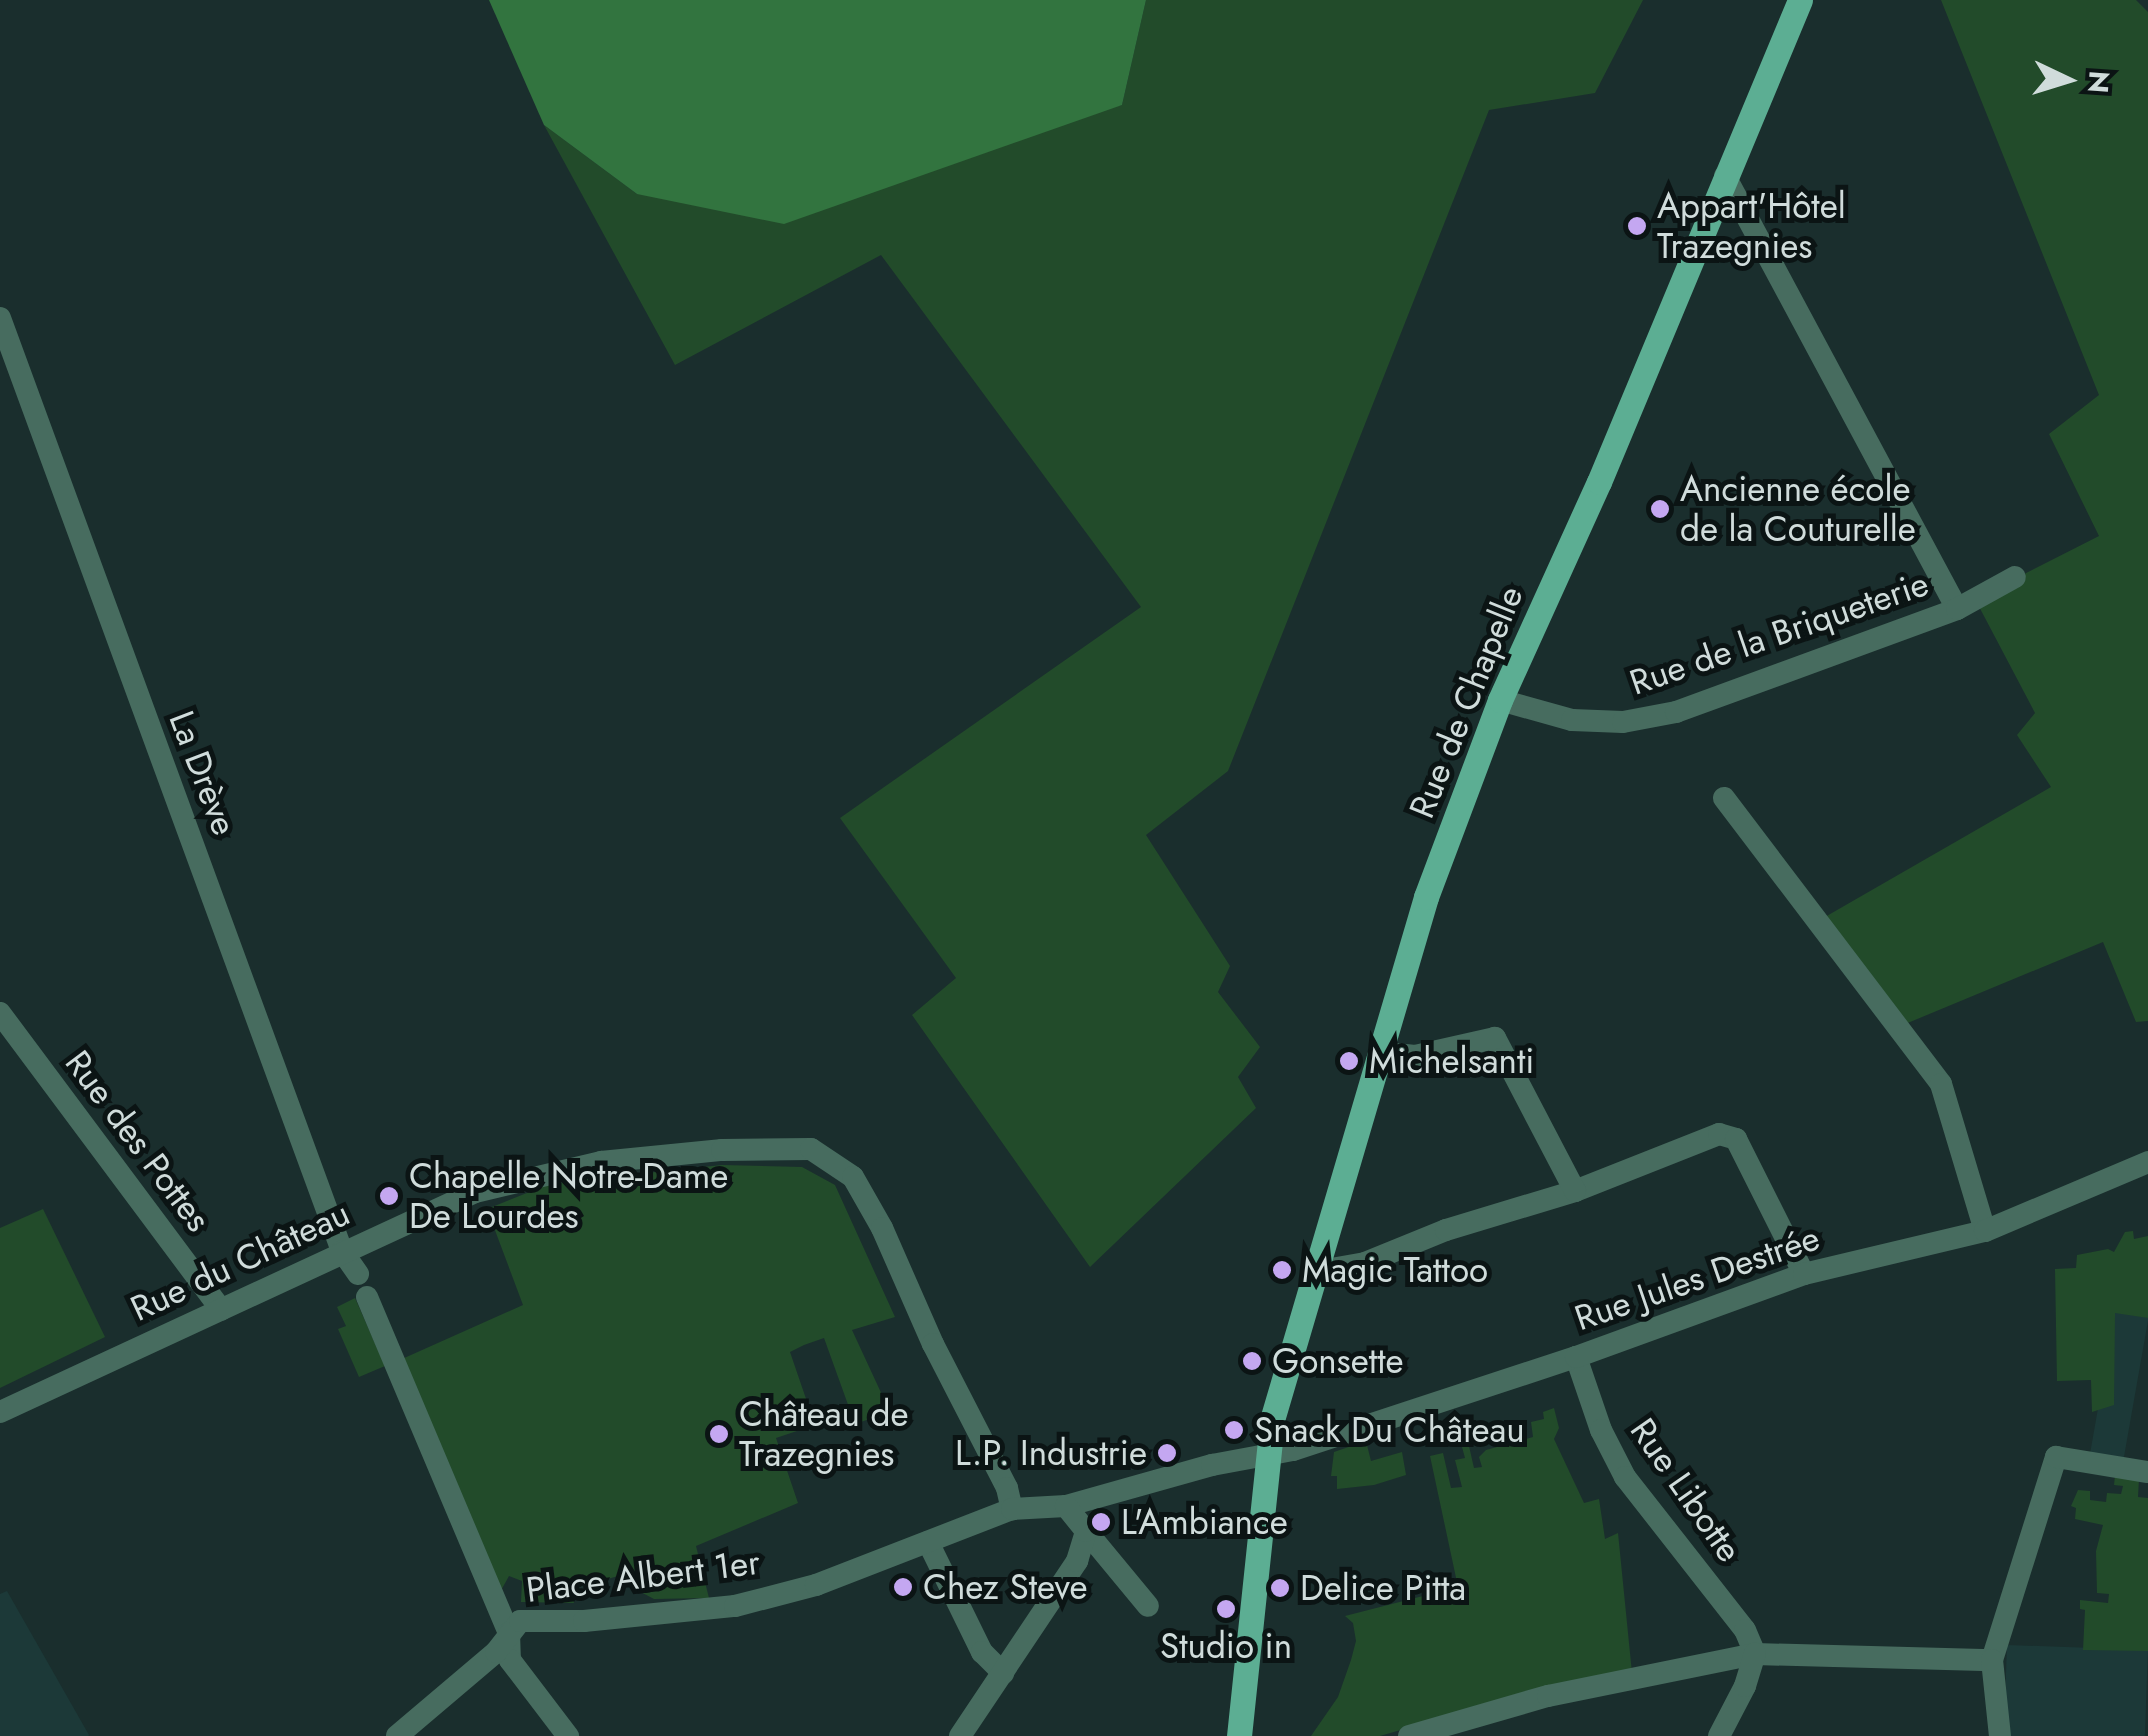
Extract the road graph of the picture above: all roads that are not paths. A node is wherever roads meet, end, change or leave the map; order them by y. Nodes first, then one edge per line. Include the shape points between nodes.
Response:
1 (1800, 0) edge
2 (1725, 176) junction
3 (0, 318) edge
4 (2015, 578) dead end
5 (1957, 609) junction
6 (1500, 700) junction
7 (1724, 798) dead end
8 (0, 1012) edge
9 (1380, 1052) junction
10 (2148, 1162) edge
11 (1575, 1190) junction
12 (1985, 1231) junction
13 (342, 1251) junction
14 (1314, 1272) junction
15 (358, 1274) dead end
16 (1804, 1274) junction
17 (368, 1297) dead end
18 (221, 1310) junction
19 (1576, 1357) junction
20 (0, 1412) edge
21 (1266, 1456) junction
22 (2148, 1472) edge
23 (1066, 1506) junction
24 (1012, 1509) junction
25 (1086, 1530) junction
26 (928, 1542) junction
27 (1148, 1606) dead end
28 (508, 1633) junction
29 (1755, 1654) junction
30 (1992, 1660) junction
31 (1003, 1673) junction
32 (397, 1736) edge
33 (568, 1736) edge
34 (960, 1736) edge
35 (1239, 1736) edge
36 (1409, 1736) edge
37 (1719, 1736) edge
38 (2000, 1736) edge

1 - 2 main road, Rue de Chapelle
2 - 5 street
2 - 6 main road, Rue de Chapelle
3 - 13 street, La Drève
4 - 5 street, Rue de la Briqueterie
5 - 6 street, Rue de la Briqueterie via 1676,712 1623,722 1572,720
6 - 9 main road, Rue de Chapelle via 1426,897
7 - 12 street via 1940,1084
8 - 18 street, Rue des Pottes
9 - 11 street via 1414,1056 1495,1038
9 - 14 main road, Rue de Chapelle
10 - 12 street, Rue Jules Destrée
11 - 14 street via 1365,1263
11 - 16 street via 1719,1134 1736,1139
12 - 16 street, Rue Jules Destrée
13 - 15 street, La Drève
13 - 18 street, Rue du Château
13 - 24 street, Rue du Château via 522,1178 659,1156 811,1149 853,1177 882,1228
14 - 21 main road, Rue de Chapelle
16 - 19 street, Rue Jules Destrée
17 - 28 street
18 - 20 street, Rue du Château
19 - 21 street, Rue Jules Destrée
19 - 29 street, Rue Libotte via 1600,1430 1625,1476 1745,1630
21 - 23 street, Rue Jules Destrée
21 - 35 main road, Rue de Chapelle
22 - 30 street via 2056,1457
23 - 24 street, Place Albert 1er
23 - 25 street
24 - 26 street, Place Albert 1er
25 - 27 street
25 - 31 street via 1077,1561
26 - 28 street, Place Albert 1er via 816,1585 735,1606 584,1621 520,1620
26 - 31 street via 982,1652
28 - 32 street via 496,1652
28 - 33 street via 510,1660
29 - 30 street
29 - 36 street via 1548,1696
29 - 37 street
30 - 38 street
31 - 34 street

